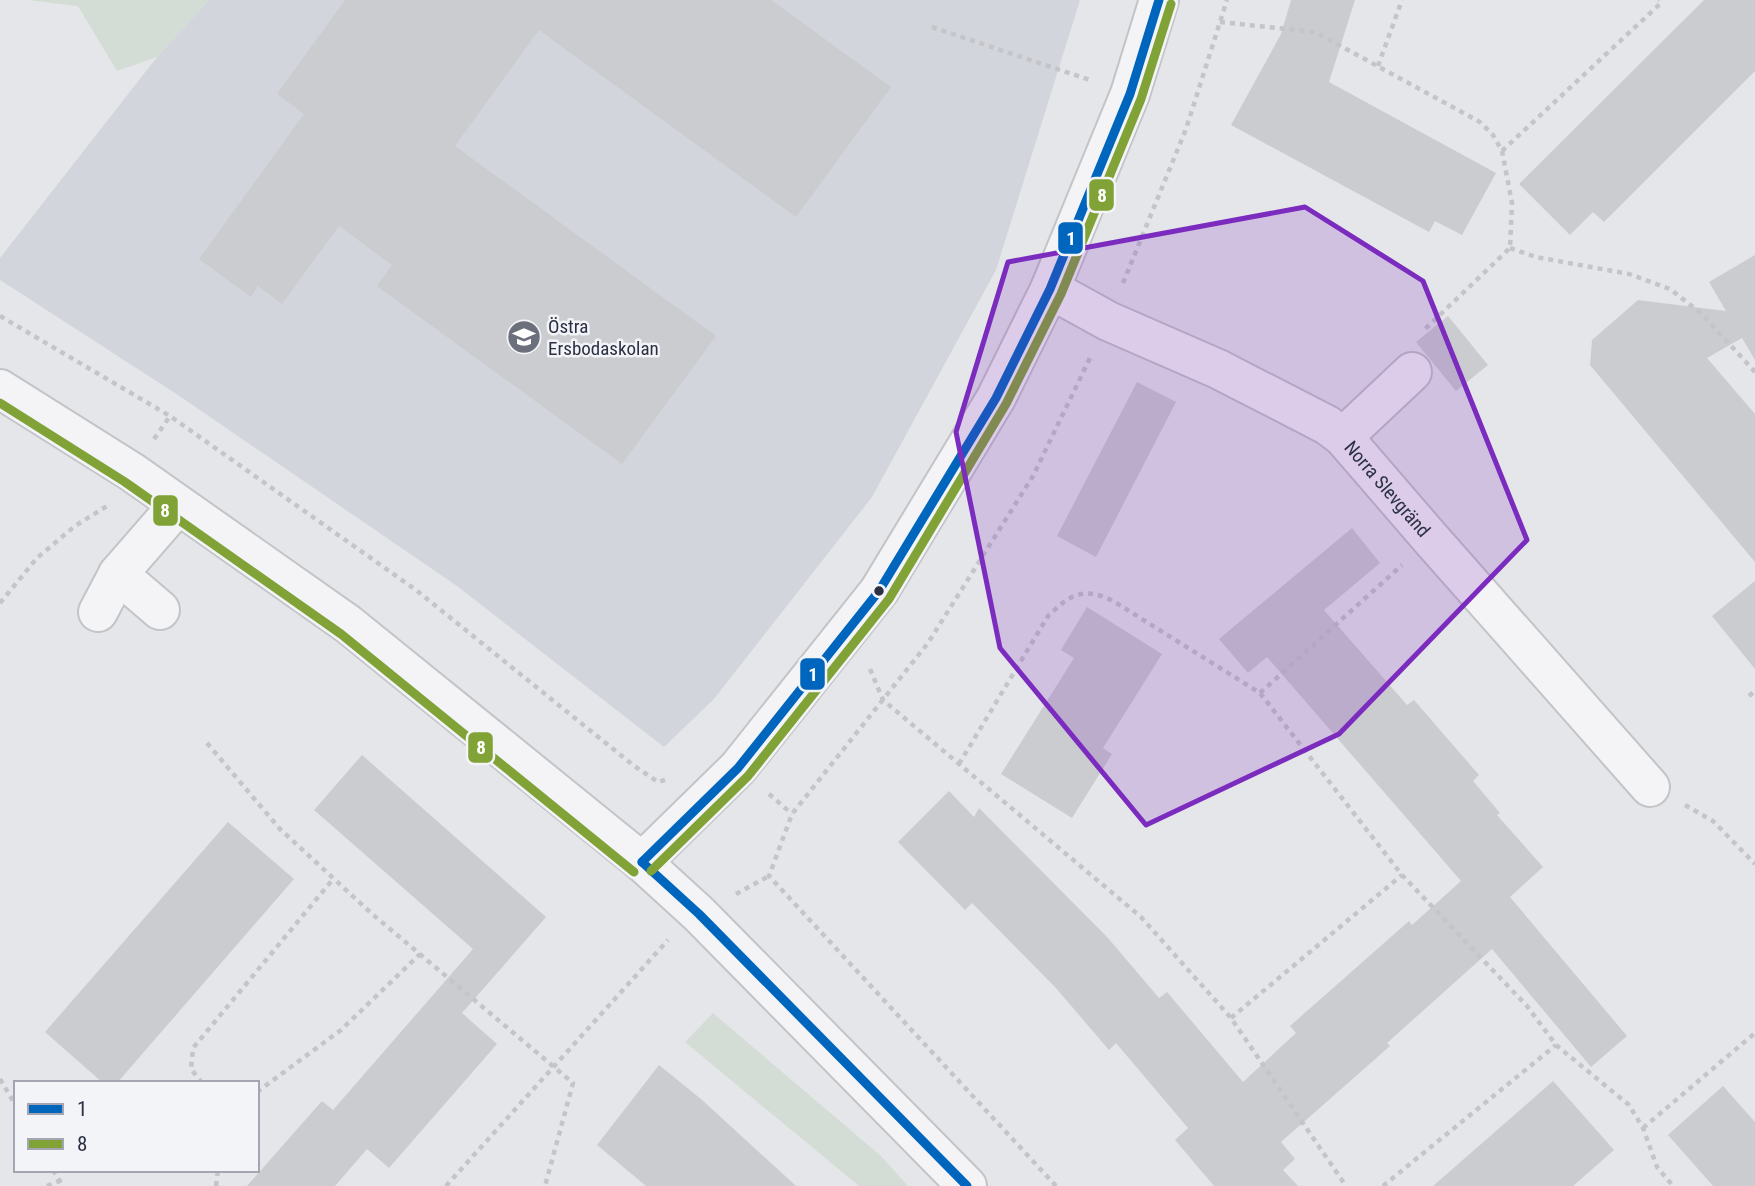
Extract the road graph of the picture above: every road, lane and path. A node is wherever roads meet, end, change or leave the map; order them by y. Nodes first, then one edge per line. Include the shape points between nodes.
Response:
1 (1159, 0) edge
2 (1227, 0) edge
3 (1402, 0) edge
4 (1659, 0) edge
5 (1220, 22) junction
6 (932, 27) dead end
7 (1378, 66) junction
8 (1100, 83) dead end
9 (1502, 151) junction
10 (1510, 248) junction
11 (1050, 289) junction
12 (0, 316) edge
13 (1108, 321) junction
14 (1415, 354) joint
15 (1755, 372) edge
16 (0, 388) edge
17 (170, 416) junction
18 (1343, 437) junction
19 (132, 472) junction
20 (178, 505) junction
21 (1431, 539) junction
22 (118, 574) junction
23 (0, 603) edge
24 (160, 610) dead end
25 (98, 612) dead end
26 (868, 666) dead end
27 (1755, 691) edge
28 (1260, 693) junction
29 (1749, 696) dead end
30 (883, 700) junction
31 (207, 743) dead end
32 (959, 764) junction
33 (738, 768) junction
34 (671, 778) dead end
35 (1650, 787) joint
36 (792, 814) junction
37 (642, 862) junction
38 (1755, 864) edge
39 (1402, 875) junction
40 (334, 878) junction
41 (663, 945) dead end
42 (420, 954) junction
43 (1231, 1018) junction
44 (1755, 1033) edge
45 (1556, 1045) junction
46 (555, 1066) junction
47 (0, 1079) edge
48 (200, 1081) edge
49 (259, 1090) edge
50 (14, 1103) edge
51 (1643, 1128) junction
52 (54, 1172) edge
53 (59, 1181) junction
54 (47, 1186) edge
55 (63, 1186) edge
56 (446, 1186) edge
57 (545, 1186) edge
58 (967, 1186) edge
59 (1056, 1186) edge
60 (1346, 1186) edge
61 (1384, 1186) edge
62 (1672, 1186) edge

1 - 11 street via 1130,94
2 - 5 path
3 - 7 path
4 - 9 path via 1661,3
5 - 7 path via 1315,32
5 - 13 path via 1186,130
6 - 8 path
7 - 9 path via 1480,122
9 - 10 path via 1512,203
10 - 14 path
10 - 15 path via 1629,274 1670,289 1702,314
11 - 13 street, Norra Slevgränd
11 - 33 street via 996,398 879,591
12 - 17 path
13 - 18 street, Norra Slevgränd via 1218,369
13 - 30 path via 1033,476 928,643
14 - 18 street
16 - 19 street
17 - 19 path
17 - 34 path via 416,590 633,765 658,782
18 - 21 street, Norra Slevgränd
19 - 20 street
19 - 23 path via 108,505 37,558
20 - 22 street
20 - 37 street via 348,624
21 - 28 path
21 - 35 street, Norra Slevgränd
22 - 24 street
22 - 25 street
26 - 30 path
27 - 29 path
28 - 32 path via 1104,596 1091,593 1070,598 1048,615
28 - 39 path
30 - 32 path
30 - 36 path
31 - 40 path via 280,829
32 - 43 path via 1141,917
33 - 36 path
33 - 37 street
35 - 38 path via 1713,821
36 - 59 path via 769,876
37 - 58 street
39 - 43 path
39 - 45 path via 1527,1006
40 - 42 path
40 - 48 path via 193,1048 191,1069
41 - 46 path
42 - 46 path
42 - 49 path via 341,1030
43 - 60 path
44 - 51 path
45 - 51 path via 1629,1105
45 - 61 path
46 - 56 path
46 - 57 path via 573,1083
47 - 50 path
51 - 62 path via 1657,1167
52 - 53 path
53 - 54 path
53 - 55 path

